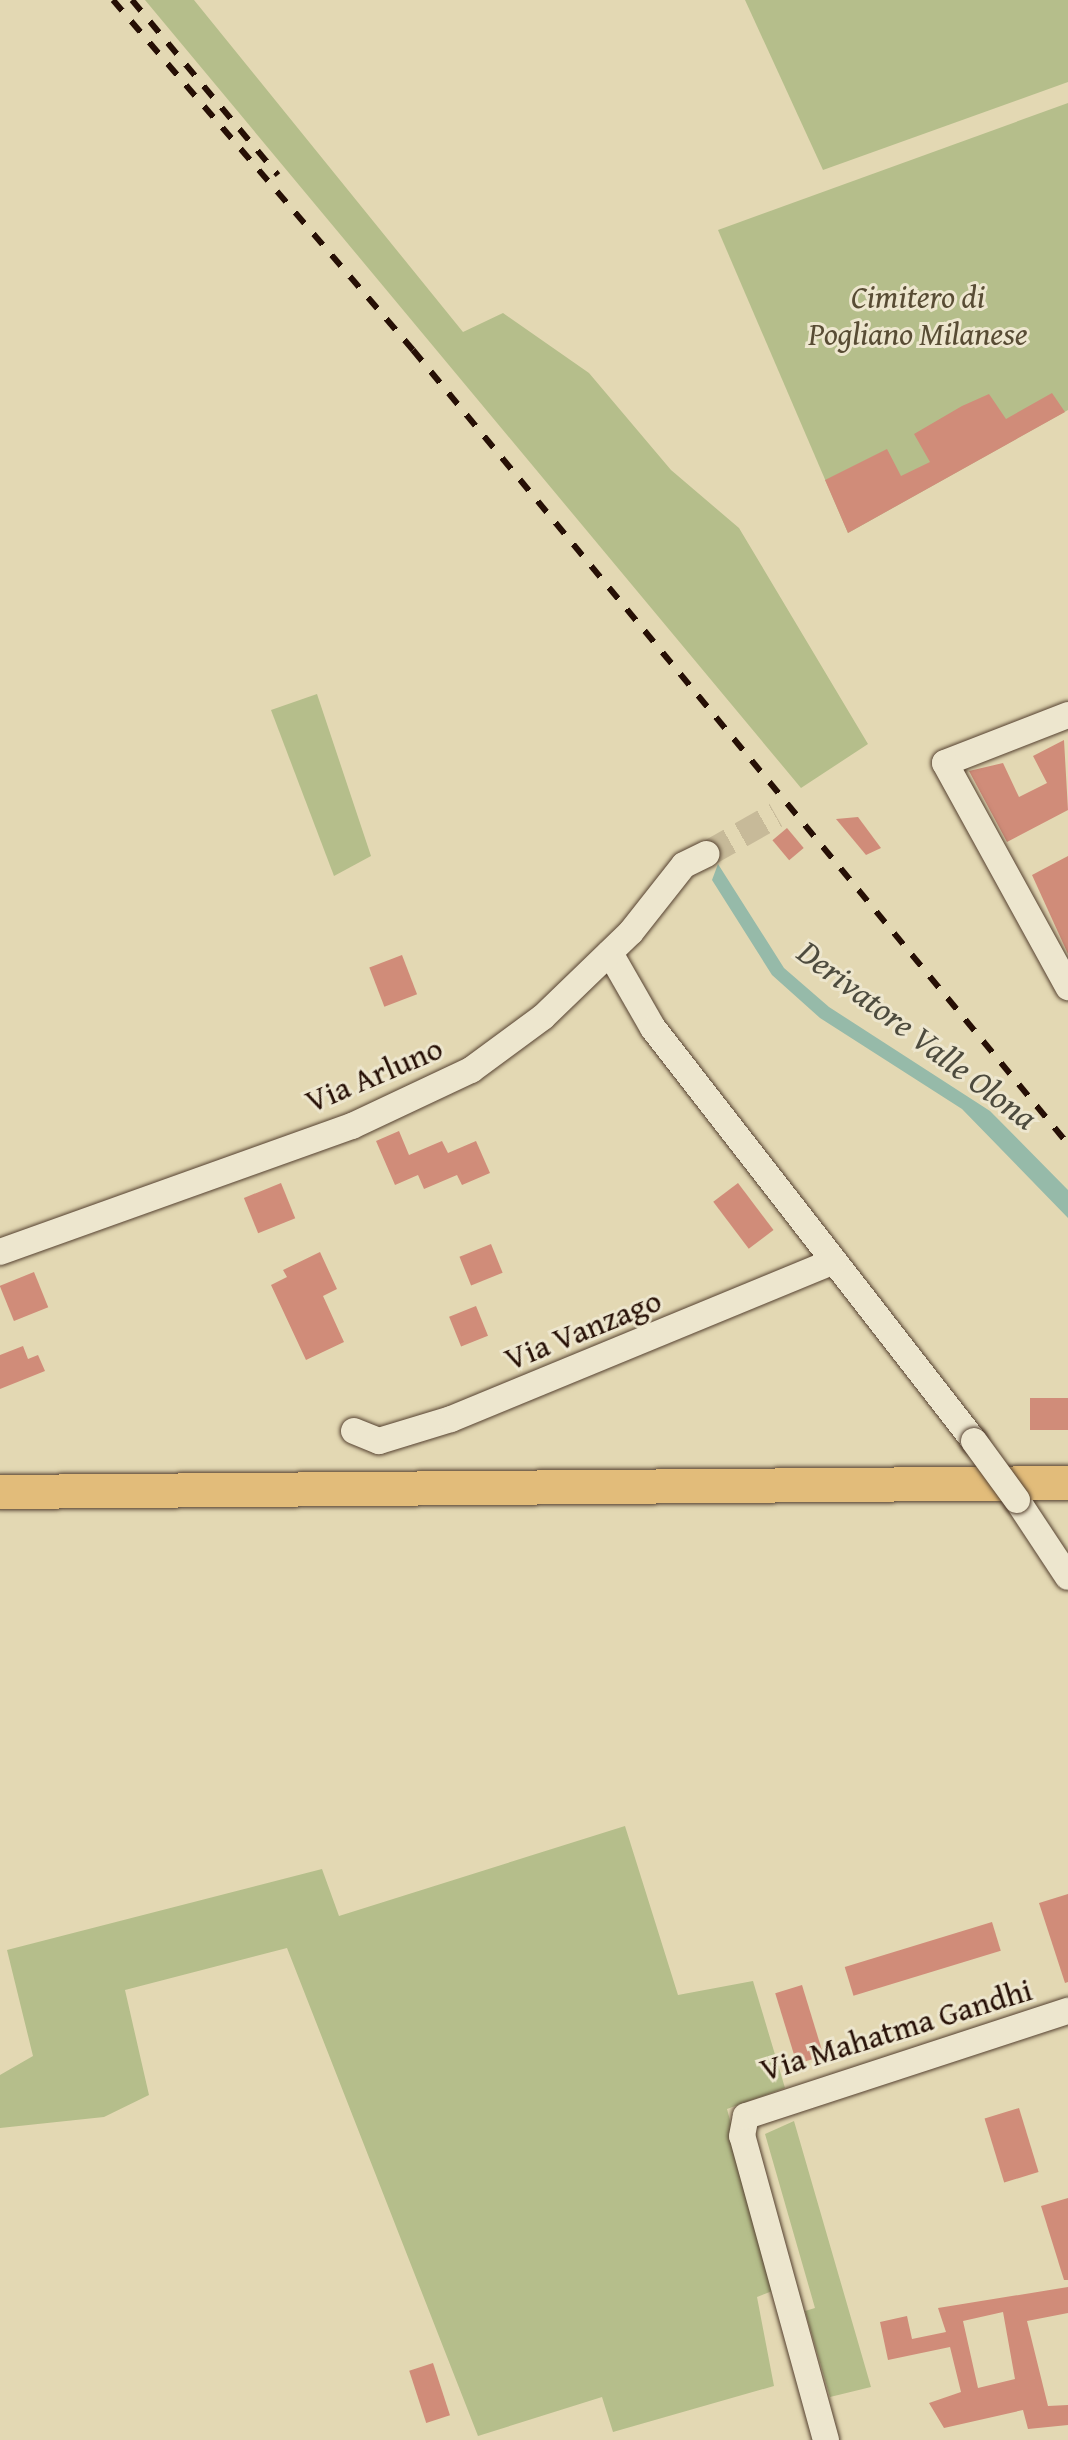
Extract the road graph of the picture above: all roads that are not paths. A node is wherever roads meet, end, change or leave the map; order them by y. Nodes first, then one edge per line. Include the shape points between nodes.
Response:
1 (1068, 715) edge
2 (707, 854) tunnel mouth
3 (610, 953) junction
4 (1068, 987) edge
5 (0, 1252) edge
6 (834, 1261) junction
7 (354, 1431) dead end
8 (1068, 1483) edge
9 (0, 1492) edge
10 (1068, 1577) edge
11 (1068, 2011) edge
12 (826, 2440) edge

1 - 4 street via 945,763
2 - 3 street, Via Arluno via 684,865
3 - 5 street, Via Arluno via 498,1053 429,1092
3 - 6 street via 653,1028
6 - 7 street, Via Vanzago via 451,1419 389,1439
6 - 10 street, bridge via 974,1441
8 - 9 main road
11 - 12 street, Via Mahatma Gandhi via 757,2109 742,2122

